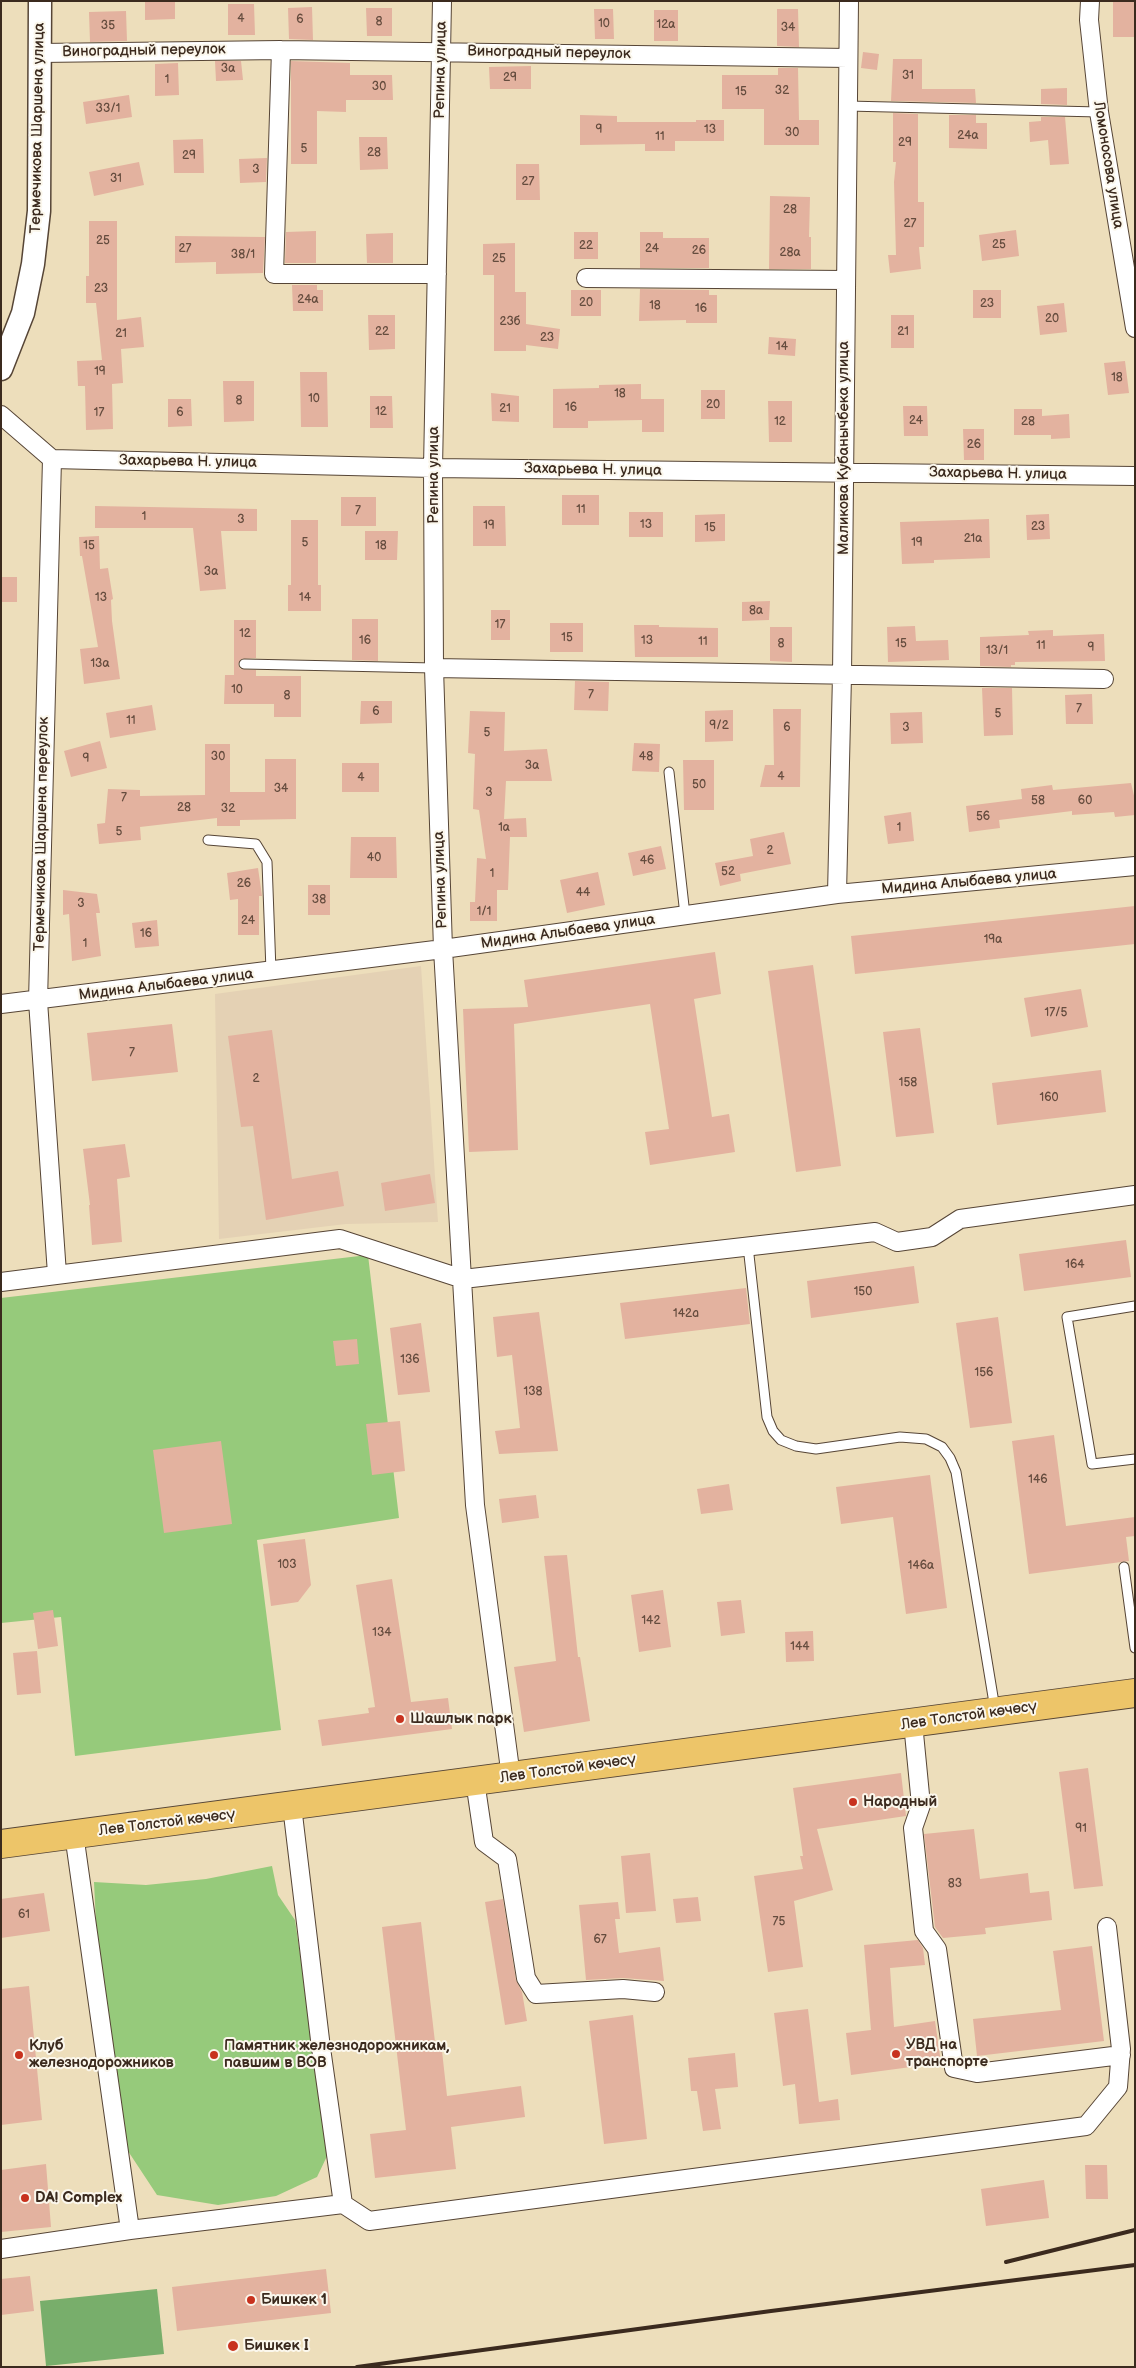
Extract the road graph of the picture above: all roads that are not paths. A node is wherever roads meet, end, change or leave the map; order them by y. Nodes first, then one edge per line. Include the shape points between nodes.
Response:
1 (40, 1) edge
2 (442, 1) edge
3 (849, 1) edge
4 (1090, 1) edge
5 (281, 50) junction
6 (441, 52) junction
7 (40, 53) junction
8 (848, 58) junction
9 (846, 106) junction
10 (1099, 112) junction
11 (437, 274) junction
12 (586, 278) dead end
13 (845, 280) junction
14 (1135, 328) edge
15 (1, 368) edge
16 (1, 416) edge
17 (52, 459) junction
18 (433, 468) junction
19 (843, 472) junction
20 (1135, 476) edge
21 (244, 664) dead end
22 (434, 668) junction
23 (842, 675) junction
24 (1104, 680) dead end
25 (669, 772) dead end
26 (208, 840) dead end
27 (1135, 866) edge
28 (837, 894) junction
29 (685, 915) junction
30 (443, 949) junction
31 (271, 971) junction
32 (38, 1001) junction
33 (1, 1004) edge
34 (1135, 1195) edge
35 (748, 1246) junction
36 (57, 1274) junction
37 (464, 1279) junction
38 (1, 1282) edge
39 (1135, 1306) edge
40 (1135, 1459) edge
41 (1124, 1567) dead end
42 (1135, 1648) edge
43 (1135, 1694) edge
44 (996, 1712) junction
45 (913, 1723) junction
46 (511, 1776) junction
47 (475, 1781) junction
48 (292, 1806) junction
49 (74, 1834) junction
50 (1, 1844) edge
51 (1107, 1927) dead end
52 (656, 1992) dead end
53 (1121, 2055) junction
54 (343, 2204) junction
55 (130, 2230) junction
56 (1, 2249) edge

1 - 7 street, Термечикова Шаршена улица
2 - 6 street, Репина улица
3 - 8 street, Маликова Кубанычбека улица
4 - 10 street, Ломоносова улица via 1089,20
5 - 6 street, Виноградный переулок
5 - 7 street, Виноградный переулок
5 - 11 street via 274,274
6 - 8 street, Виноградный переулок
6 - 11 street, Репина улица
7 - 15 street, Термечикова Шаршена улица via 39,211 33,264 23,313
8 - 9 street, Маликова Кубанычбека улица
9 - 10 lane
9 - 13 street, Маликова Кубанычбека улица
10 - 14 street, Ломоносова улица
11 - 18 street, Репина улица
12 - 13 street
13 - 19 street, Маликова Кубанычбека улица
16 - 17 street
17 - 18 street, Захарьева Н. улица
17 - 32 street, Термечикова Шаршена переулок
18 - 19 street, Захарьева Н. улица
18 - 22 street, Репина улица
19 - 20 street, Захарьева Н. улица
19 - 23 street, Маликова Кубанычбека улица
21 - 22 lane
22 - 23 street
22 - 30 street, Репина улица
23 - 24 street
23 - 28 street, Маликова Кубанычбека улица
25 - 29 lane
26 - 31 lane via 256,844 267,862
27 - 28 street, Мидина Алыбаева улица
28 - 29 street, Мидина Алыбаева улица
29 - 30 street, Мидина Алыбаева улица
30 - 31 street, Мидина Алыбаева улица
30 - 37 street, Репина улица
31 - 32 street, Мидина Алыбаева улица
32 - 33 street, Мидина Алыбаева улица
32 - 36 street, Термечикова Шаршена переулок
34 - 35 street via 960,1219 932,1237 897,1242 875,1232
35 - 37 street
35 - 44 lane via 767,1417 781,1440 796,1446 816,1448 900,1437 926,1440 942,1447 950,1458 956,1472
36 - 37 street via 340,1239
36 - 38 street
37 - 46 street, Репина улица via 476,1505
39 - 40 lane via 1067,1317 1092,1464
41 - 42 lane
43 - 44 main road, Лев Толстой көчөсү
44 - 45 main road, Лев Толстой көчөсү
45 - 46 main road, Лев Толстой көчөсү
45 - 53 street via 921,1805 913,1828 924,1931 937,1949 954,2068 976,2073
46 - 47 main road, Лев Толстой көчөсү
47 - 48 main road, Лев Толстой көчөсү
47 - 52 street via 484,1842 507,1859 526,1978 536,1994 623,1990
48 - 49 main road, Лев Толстой көчөсү
48 - 54 street
49 - 50 main road, Лев Толстой көчөсү
49 - 55 street
51 - 53 street
53 - 54 street via 1118,2087 1086,2126 369,2221
54 - 55 street
55 - 56 street

